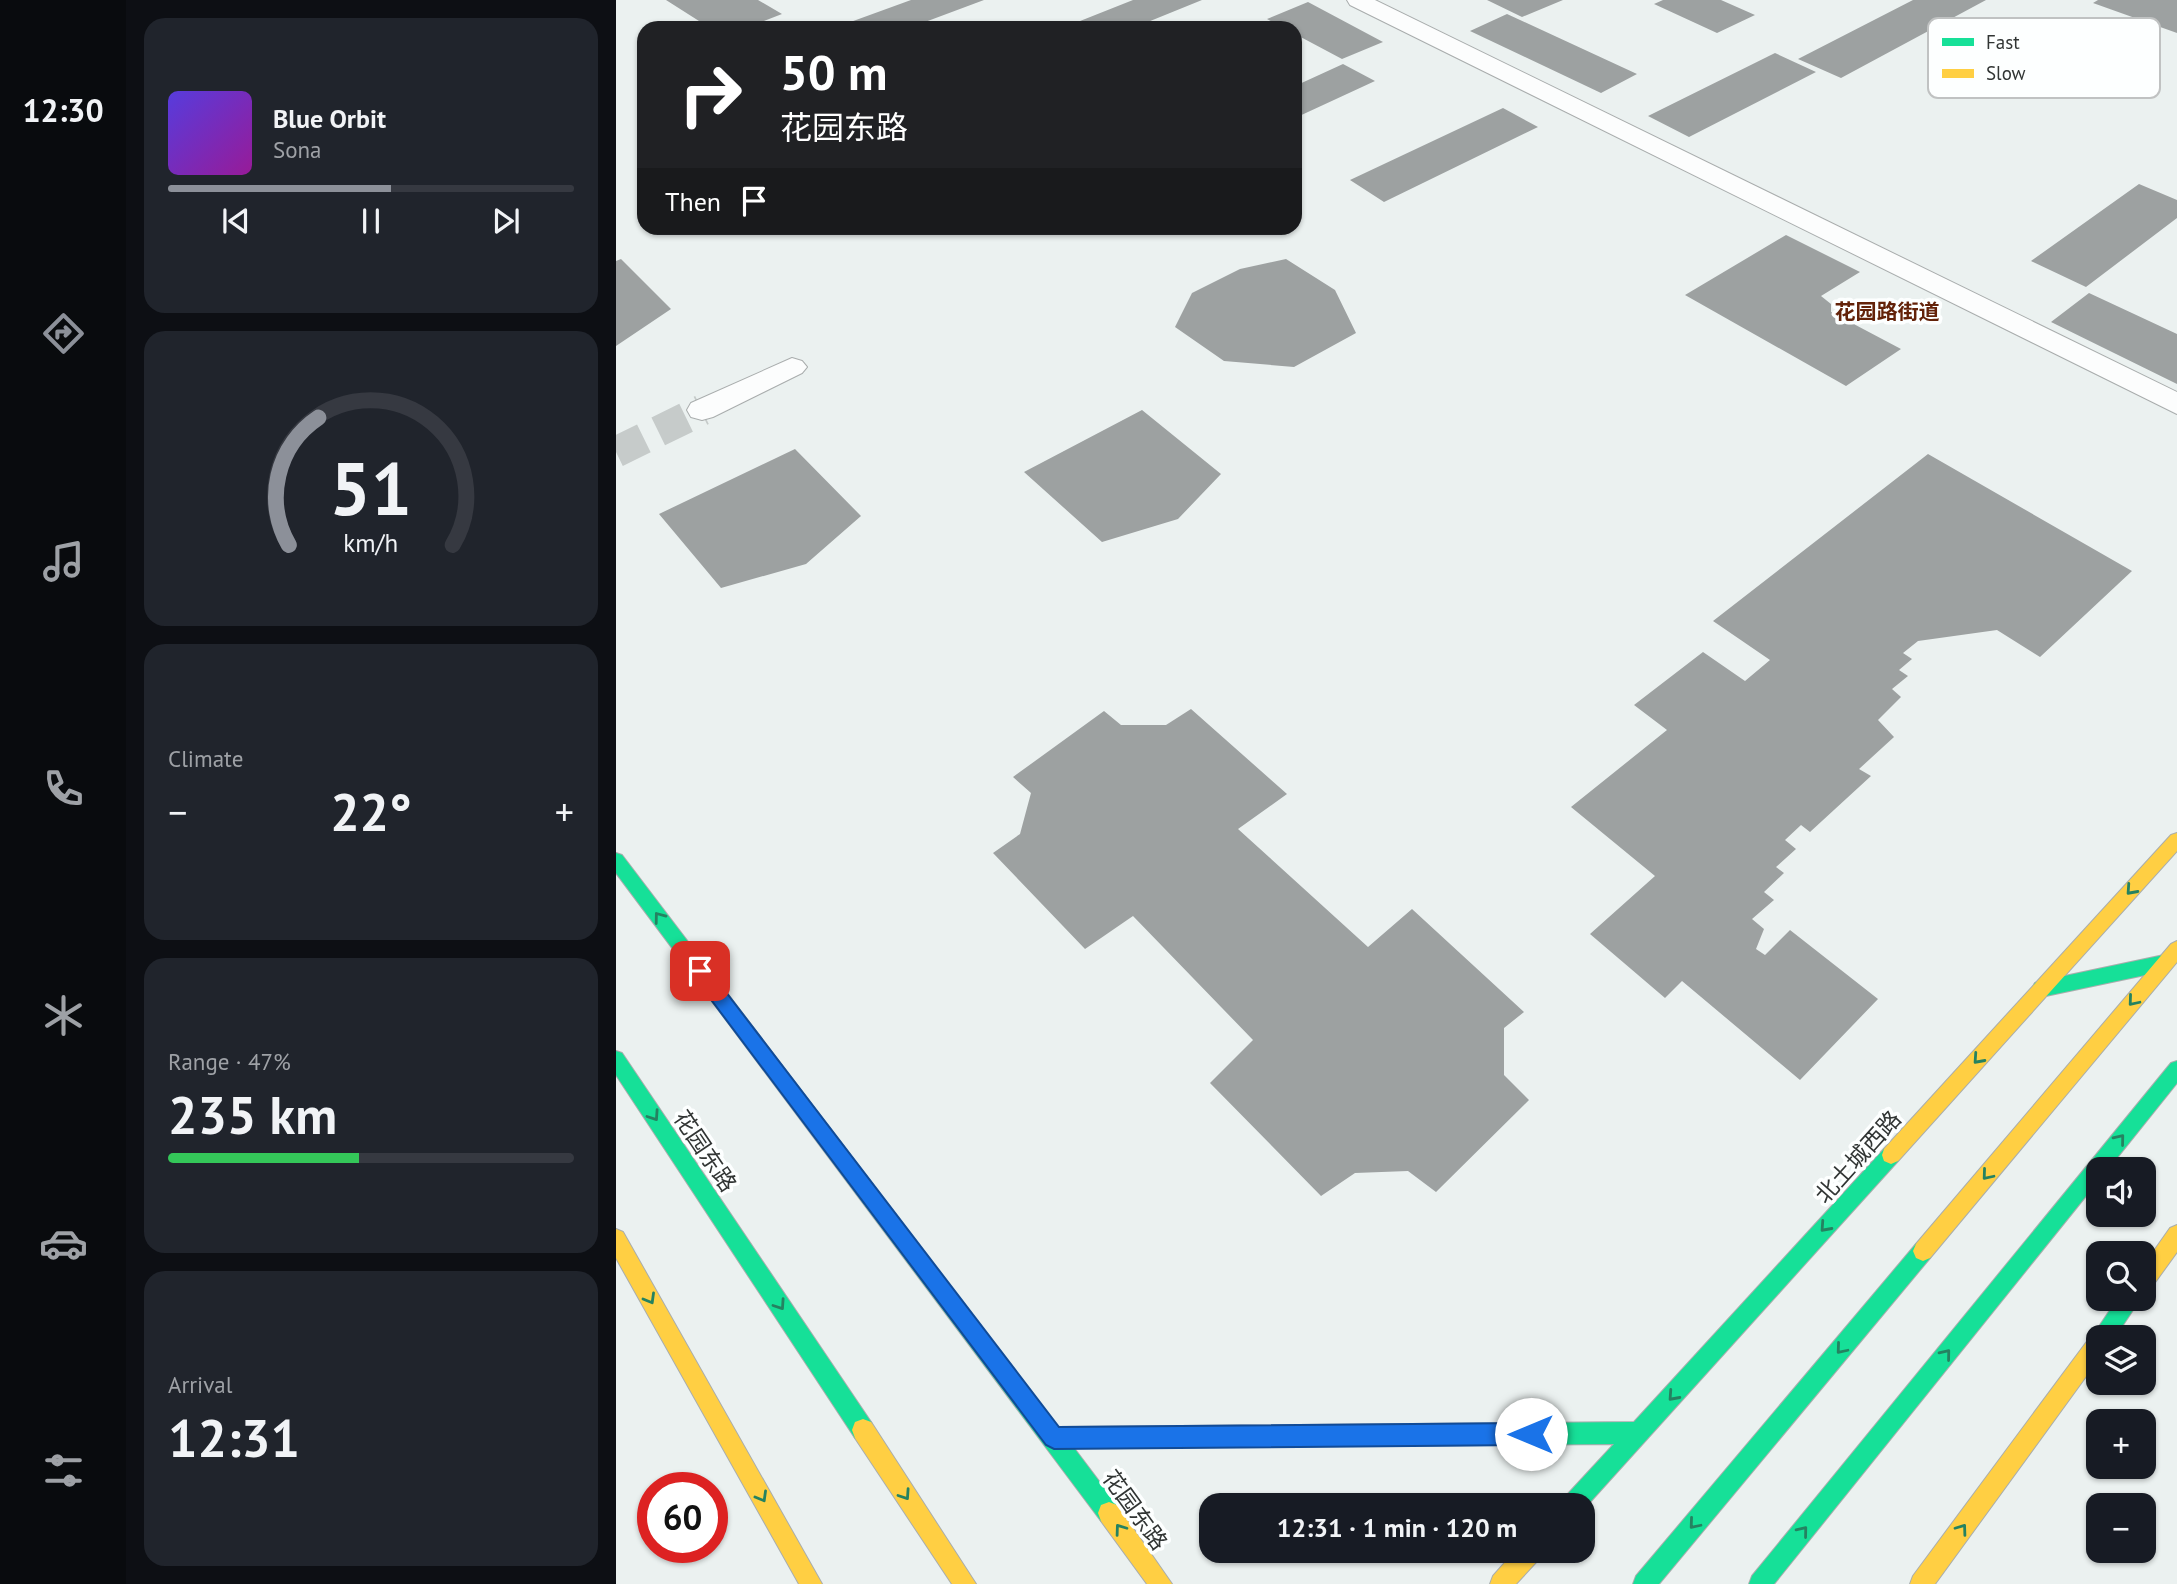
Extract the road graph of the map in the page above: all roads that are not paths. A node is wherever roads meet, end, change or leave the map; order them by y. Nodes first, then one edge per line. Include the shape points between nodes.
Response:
1 (1358, 0) edge
2 (792, 367) dead end
3 (2177, 404) edge
4 (702, 410) tunnel mouth
5 (2177, 840) edge
6 (616, 860) edge
7 (2177, 948) edge
8 (2165, 964) junction
9 (2041, 989) junction
10 (616, 1059) edge
11 (2177, 1069) edge
12 (2177, 1235) edge
13 (616, 1239) edge
14 (2156, 1264) edge
15 (2086, 1359) edge
16 (1639, 1433) junction
17 (1054, 1438) junction
18 (1584, 1493) edge
19 (1521, 1563) edge
20 (811, 1584) edge
21 (965, 1584) edge
22 (1161, 1584) edge
23 (1502, 1584) edge
24 (1644, 1584) edge
25 (1760, 1584) edge
26 (1921, 1584) edge

1 - 3 street
2 - 4 street
5 -> 9 main road, 北土城西路
17 -> 6 main road, 花园东路
7 - 8 main road
8 - 9 main road
8 -> 24 main road
9 -> 16 main road, 北土城西路
10 -> 21 main road, 花园东路
25 -> 11 main road
12 - 14 main road
13 -> 20 main road
26 -> 15 main road
16 - 17 main road
16 - 18 main road, 北土城西路
22 -> 17 main road, 花园东路
19 - 23 main road

